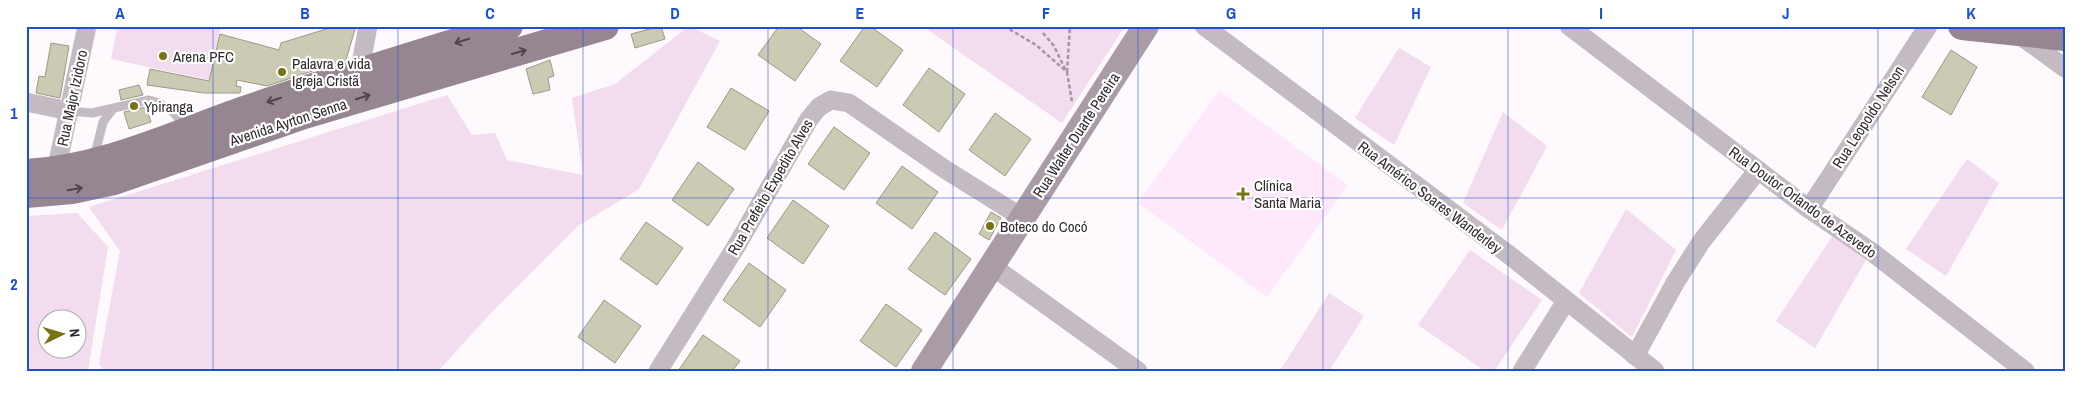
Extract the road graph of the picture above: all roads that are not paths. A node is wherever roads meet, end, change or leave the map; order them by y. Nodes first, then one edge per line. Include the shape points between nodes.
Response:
1 (87, 26) edge
2 (368, 26) edge
3 (508, 26) edge
4 (606, 26) edge
5 (1146, 26) edge
6 (1204, 26) edge
7 (1928, 26) edge
8 (1962, 26) edge
9 (1575, 29) edge
10 (2017, 33) junction
11 (2065, 37) edge
12 (2065, 68) edge
13 (359, 74) junction
14 (333, 83) junction
15 (26, 102) edge
16 (112, 110) junction
17 (69, 111) junction
18 (304, 115) junction
19 (188, 130) junction
20 (94, 163) junction
21 (56, 170) junction
22 (1758, 170) junction
23 (26, 172) edge
24 (26, 194) edge
25 (1809, 209) junction
26 (1023, 218) junction
27 (992, 266) junction
28 (1566, 301) junction
29 (1635, 356) junction
30 (658, 371) edge
31 (924, 371) edge
32 (1138, 371) edge
33 (1522, 371) edge
34 (1655, 371) edge
35 (2025, 371) edge

1 - 17 street, Rua Major Izidoro
2 - 13 street
3 -> 13 main road, Avenida Ayrton Senna
18 -> 4 main road, Avenida Ayrton Senna
5 - 26 main road, Rua Walter Duarte Pereira
6 - 28 street, Rua Américo Soares Wanderley
7 - 25 street, Rua Leopoldo Nelson
8 - 10 main road
9 - 22 street, Rua Doutor Orlando de Azevedo
10 - 11 main road
10 - 12 street
13 - 14 main road, Avenida Ayrton Senna
14 - 18 main road via 336,93 333,98 311,107
14 -> 19 main road, Avenida Ayrton Senna
15 - 17 street
16 - 17 lane via 92,113
16 - 19 lane via 154,101 173,112
16 - 20 lane via 100,129
17 - 21 street, Rua Major Izidoro
24 -> 18 main road, Avenida Ayrton Senna via 72,190 114,180
19 - 20 main road, Avenida Ayrton Senna
20 - 21 main road, Avenida Ayrton Senna
21 - 23 main road, Avenida Ayrton Senna
22 - 25 street, Rua Doutor Orlando de Azevedo
22 - 29 street via 1701,242 1674,283
25 - 35 street, Rua Doutor Orlando de Azevedo via 1872,252
26 - 27 main road, Rua Walter Duarte Pereira
26 - 30 street, Rua Prefeito Expedito Alves via 849,104 830,100 809,119 737,245
27 - 31 main road, Rua Walter Duarte Pereira
27 - 32 street
28 - 29 street, Rua Américo Soares Wanderley
28 - 33 street
29 - 34 street, Rua Américo Soares Wanderley

